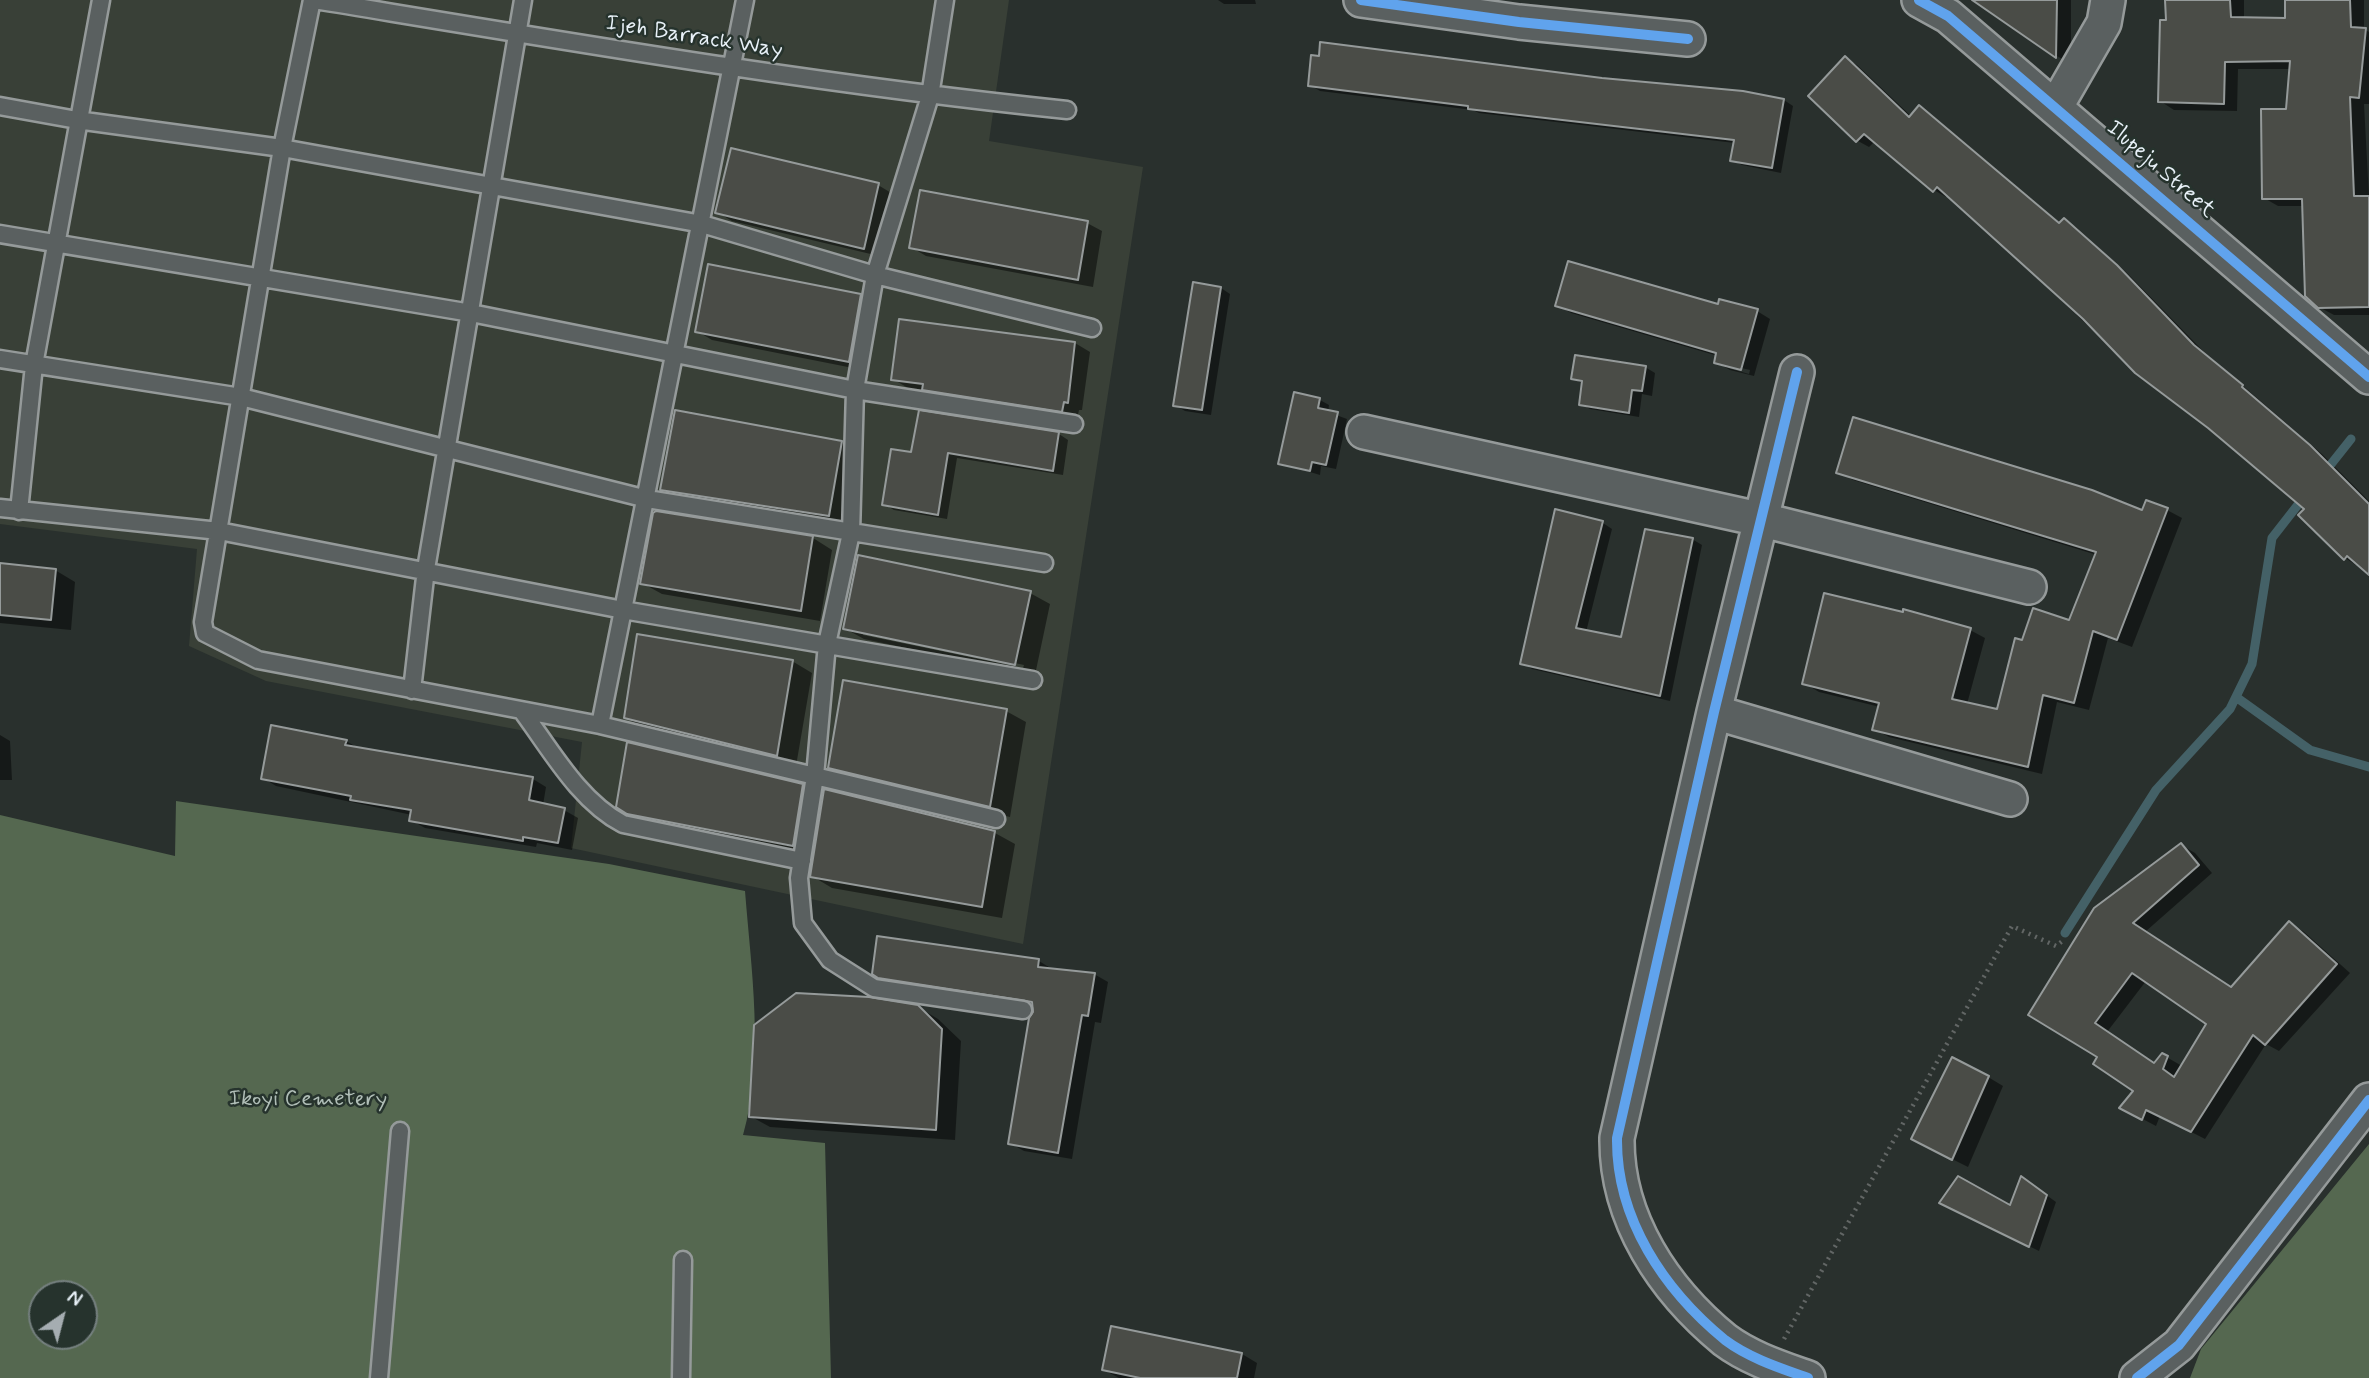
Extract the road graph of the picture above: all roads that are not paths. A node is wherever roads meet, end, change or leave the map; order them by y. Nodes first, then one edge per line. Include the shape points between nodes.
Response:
1 (101, 0) edge
2 (314, 0) edge
3 (523, 0) edge
4 (745, 0) edge
5 (945, 0) edge
6 (1362, 0) edge
7 (1919, 0) edge
8 (2108, 0) edge
9 (1519, 11) edge
10 (518, 33) junction
11 (1688, 39) dead end
12 (733, 69) junction
13 (930, 96) junction
14 (0, 106) edge
15 (2055, 108) junction
16 (1067, 110) dead end
17 (77, 120) junction
18 (282, 148) junction
19 (492, 186) junction
20 (702, 224) junction
21 (0, 234) edge
22 (54, 245) junction
23 (875, 275) junction
24 (261, 279) junction
25 (471, 313) junction
26 (1093, 327) dead end
27 (676, 353) junction
28 (0, 359) edge
29 (34, 365) junction
30 (2366, 367) edge
31 (1797, 372) dead end
32 (855, 390) junction
33 (241, 397) junction
34 (1074, 424) dead end
35 (1364, 432) dead end
36 (449, 449) junction
37 (647, 499) junction
38 (0, 508) edge
39 (19, 511) junction
40 (1759, 519) junction
41 (219, 531) junction
42 (851, 533) junction
43 (1044, 563) dead end
44 (426, 569) junction
45 (2029, 587) dead end
46 (623, 610) junction
47 (827, 644) junction
48 (1033, 680) dead end
49 (412, 690) junction
50 (522, 711) junction
51 (1714, 712) junction
52 (600, 725) junction
53 (815, 776) junction
54 (2010, 799) dead end
55 (996, 818) dead end
56 (802, 861) junction
57 (1023, 1010) dead end
58 (2369, 1100) edge
59 (400, 1131) dead end
60 (682, 1260) dead end
61 (379, 1378) edge
62 (681, 1378) edge
63 (1808, 1378) edge
64 (2137, 1378) edge

1 - 17 lane
2 - 10 lane, Ijeh Barrack Way
2 - 18 lane
3 - 10 lane
4 - 12 lane
5 - 13 lane
6 - 9 street
7 - 15 street, Ilupeju Street via 1948,16
8 - 15 street via 2104,23
9 - 11 street
10 - 12 lane, Ijeh Barrack Way
10 - 19 lane
12 - 13 lane, Ijeh Barrack Way
12 - 20 lane
13 - 16 lane, Ijeh Barrack Way
13 - 23 lane
14 - 17 lane
15 - 30 street, Ilupeju Street
17 - 18 lane
17 - 22 lane
18 - 19 lane
18 - 24 lane
19 - 20 lane
19 - 25 lane
20 - 23 lane
20 - 27 lane
21 - 22 lane
22 - 24 lane
22 - 29 lane
23 - 26 lane
23 - 32 lane
24 - 25 lane
24 - 33 lane
25 - 27 lane
25 - 36 lane
27 - 32 lane
27 - 37 lane
28 - 29 lane
29 - 33 lane
29 - 39 lane
31 - 40 street
32 - 34 lane
32 - 42 lane
33 - 36 lane
33 - 41 lane
35 - 40 street
36 - 37 lane
36 - 44 lane
37 - 42 lane
37 - 46 lane
38 - 39 lane
39 - 41 lane
40 - 45 street
40 - 51 street
41 - 44 lane
41 - 49 lane via 205,633 257,660
42 - 43 lane
42 - 47 lane
44 - 46 lane
44 - 49 lane
46 - 47 lane
46 - 52 lane
47 - 48 lane
47 - 53 lane
49 - 50 lane
50 - 52 lane
50 - 56 lane via 606,815 623,824
51 - 54 street
51 - 63 street via 1617,1139 1617,1168 1644,1245 1671,1286 1726,1340
52 - 53 lane
53 - 55 lane
53 - 56 lane
56 - 57 lane via 803,923 830,960 854,977 874,988
58 - 64 street via 2179,1345
59 - 61 lane
60 - 62 lane

